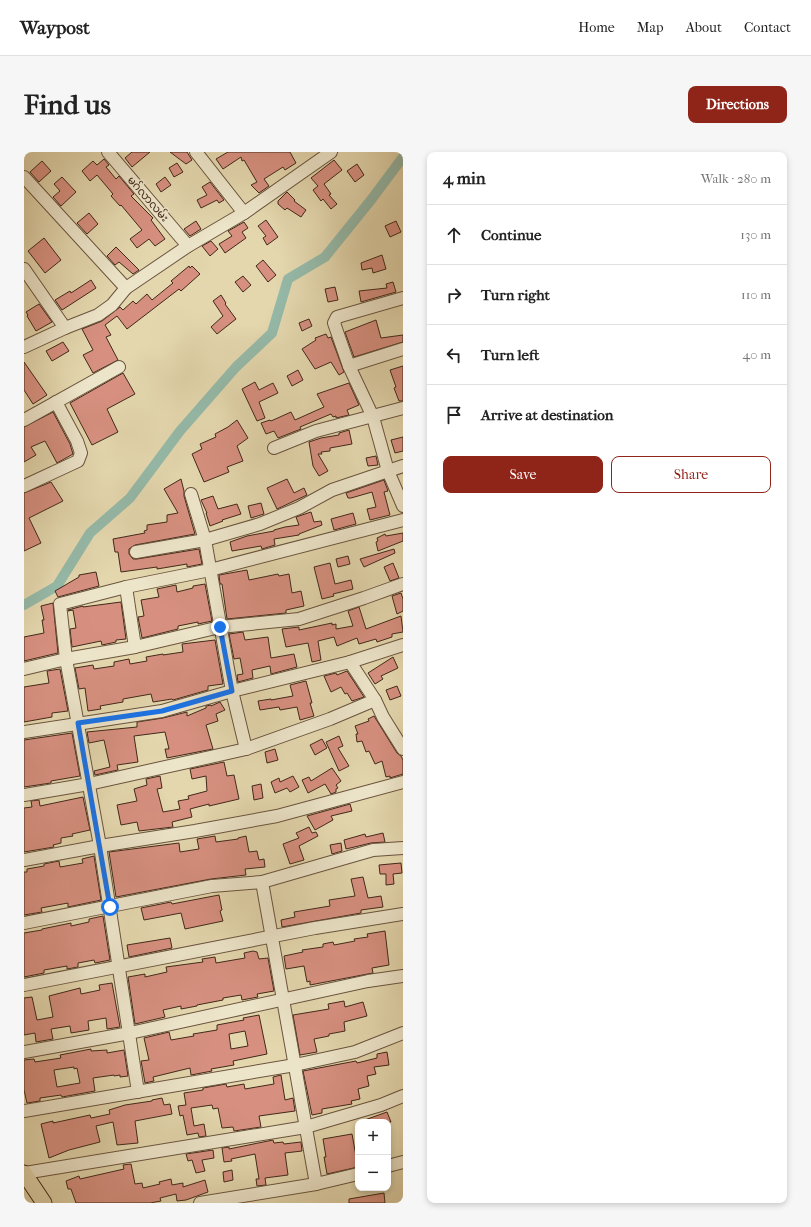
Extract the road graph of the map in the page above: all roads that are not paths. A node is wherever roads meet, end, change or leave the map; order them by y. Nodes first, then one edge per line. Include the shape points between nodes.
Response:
1 (108, 152) edge
2 (196, 152) edge
3 (331, 152) edge
4 (24, 177) edge
5 (244, 212) junction
6 (188, 246) junction
7 (24, 269) edge
8 (126, 288) junction
9 (403, 298) edge
10 (65, 328) junction
11 (24, 347) edge
12 (403, 349) edge
13 (348, 366) junction
14 (120, 367) dead end
15 (56, 402) junction
16 (403, 408) edge
17 (372, 417) junction
18 (24, 420) edge
19 (274, 448) dead end
20 (403, 466) edge
21 (388, 471) junction
22 (24, 486) edge
23 (191, 494) dead end
24 (403, 506) edge
25 (403, 520) edge
26 (205, 540) junction
27 (136, 552) dead end
28 (210, 570) junction
29 (403, 584) edge
30 (126, 586) junction
31 (220, 627) junction
32 (403, 645) edge
33 (136, 647) junction
34 (66, 659) junction
35 (350, 662) junction
36 (24, 669) edge
37 (232, 691) junction
38 (375, 700) junction
39 (78, 723) junction
40 (24, 732) edge
41 (246, 749) junction
42 (403, 749) edge
43 (403, 782) edge
44 (89, 784) junction
45 (24, 795) edge
46 (100, 846) junction
47 (403, 848) edge
48 (24, 860) edge
49 (262, 882) junction
50 (110, 907) junction
51 (403, 914) edge
52 (24, 923) edge
53 (272, 937) junction
54 (119, 966) junction
55 (403, 976) edge
56 (24, 985) edge
57 (283, 999) junction
58 (130, 1033) junction
59 (403, 1034) edge
60 (24, 1052) edge
61 (295, 1065) junction
62 (138, 1092) junction
63 (403, 1096) edge
64 (24, 1111) edge
65 (306, 1127) junction
66 (24, 1173) edge
67 (355, 1175) edge
68 (316, 1184) junction
69 (44, 1203) edge
70 (200, 1203) edge

1 - 6 street, မဂ်လာလမ်း
2 - 5 street
3 - 5 street
4 - 8 street
5 - 6 street
6 - 8 street
7 - 10 street
8 - 10 street via 112,305 98,315
9 - 13 street via 338,317 334,323
10 - 11 street
12 - 13 street
13 - 17 street
14 - 15 street
15 - 18 street
15 - 22 street via 81,453 78,460
16 - 17 street
17 - 19 street via 316,431
17 - 21 street
20 - 21 street
21 - 24 street
21 - 26 street via 332,490 299,508 260,524
23 - 26 street
25 - 28 street
26 - 27 street
26 - 28 street
28 - 30 street
28 - 31 street
29 - 31 street via 298,619
30 - 33 street
30 - 34 street via 60,604
31 - 33 street
31 - 37 street
32 - 35 street
33 - 34 street
34 - 36 street
34 - 39 street
35 - 37 street
35 - 38 street
37 - 39 street via 162,711
37 - 41 street
38 - 41 street
38 - 42 street
39 - 40 street
39 - 44 street
41 - 44 street
43 - 46 street via 278,816
44 - 45 street
44 - 46 street
46 - 48 street
46 - 50 street
47 - 49 street via 373,850
49 - 50 street via 212,886
49 - 53 street
50 - 52 street
50 - 54 street
51 - 53 street
53 - 54 street
53 - 57 street
54 - 56 street
54 - 58 street
55 - 57 street
57 - 58 street
57 - 61 street
58 - 60 street
58 - 62 street
59 - 61 street via 355,1052
61 - 62 street
61 - 65 street
62 - 64 street
63 - 65 street
65 - 66 street
65 - 68 street
66 - 69 main road
67 - 68 street
68 - 70 street

